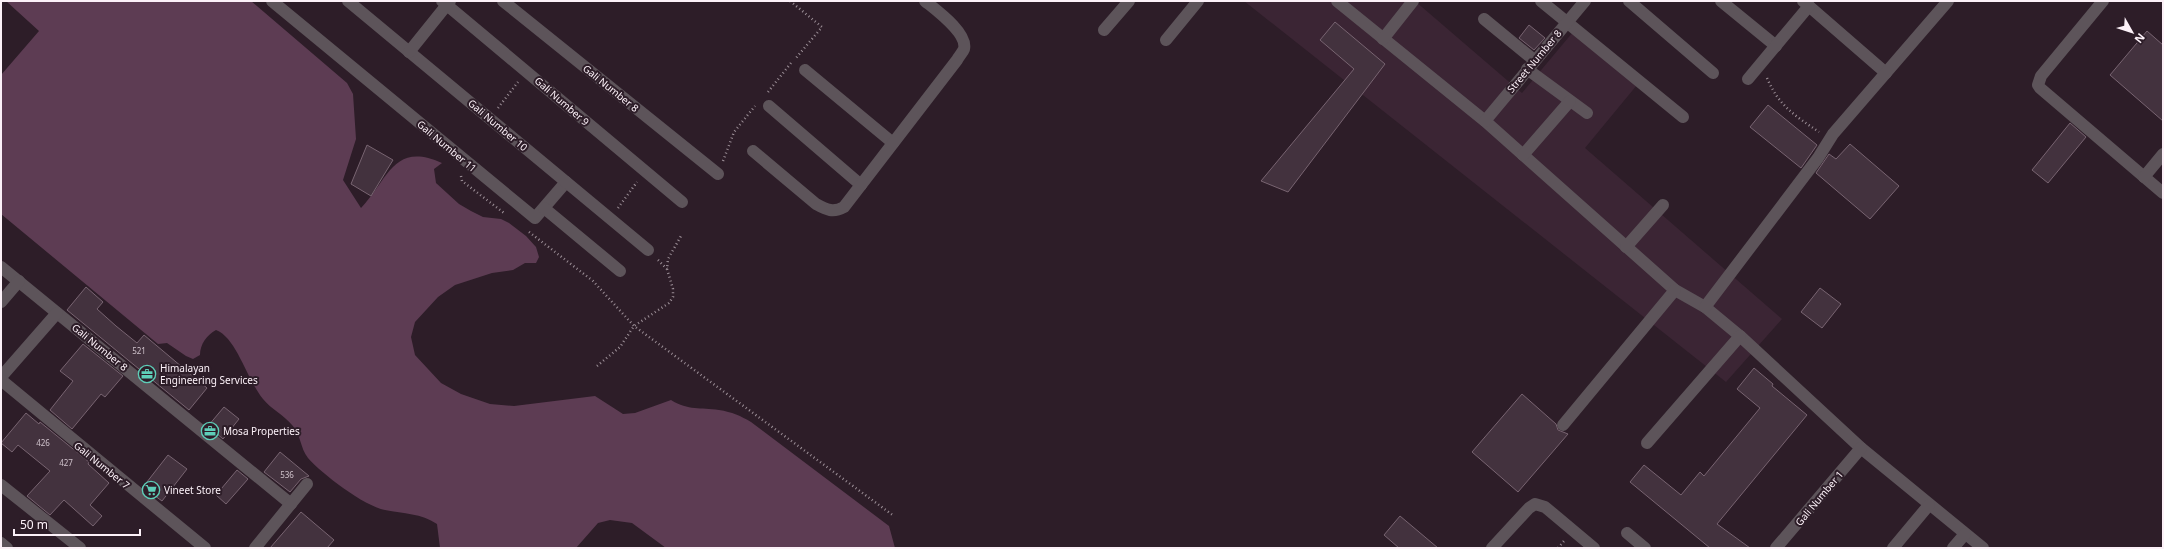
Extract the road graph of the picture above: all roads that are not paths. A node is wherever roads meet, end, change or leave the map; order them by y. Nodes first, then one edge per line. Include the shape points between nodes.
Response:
1 (272, 1) edge
2 (348, 1) edge
3 (503, 1) edge
4 (925, 1) edge
5 (1129, 1) edge
6 (1198, 1) edge
7 (1337, 1) edge
8 (1413, 1) edge
9 (1541, 1) edge
10 (1585, 1) edge
11 (1629, 1) edge
12 (1948, 1) edge
13 (2103, 1) edge
14 (447, 2) edge
15 (1728, 3) edge
16 (1806, 4) edge
17 (1484, 18) dead end
18 (1567, 22) junction
19 (1104, 30) dead end
20 (1384, 39) junction
21 (1166, 40) dead end
22 (1776, 46) junction
23 (409, 52) junction
24 (1531, 64) junction
25 (805, 70) dead end
26 (1886, 72) junction
27 (1713, 73) dead end
28 (1748, 79) dead end
29 (1570, 101) junction
30 (763, 102) road end
31 (1586, 112) dead end
32 (1683, 117) dead end
33 (1485, 121) junction
34 (893, 143) junction
35 (753, 151) dead end
36 (2163, 154) edge
37 (1523, 155) junction
38 (718, 174) road end
39 (2144, 177) junction
40 (566, 182) junction
41 (861, 185) junction
42 (2163, 193) edge
43 (682, 202) dead end
44 (1663, 205) dead end
45 (544, 208) junction
46 (1626, 247) junction
47 (648, 250) dead end
48 (1, 267) edge
49 (620, 271) dead end
50 (19, 281) junction
51 (1675, 290) junction
52 (1, 302) edge
53 (1705, 307) junction
54 (57, 313) junction
55 (1740, 336) junction
56 (1, 378) edge
57 (1563, 425) dead end
58 (1647, 442) dead end
59 (1861, 448) junction
60 (307, 484) dead end
61 (1, 485) edge
62 (291, 504) junction
63 (1929, 505) junction
64 (1627, 533) dead end
65 (1965, 534) junction
66 (1, 543) edge
67 (7, 548) edge
68 (80, 548) edge
69 (204, 548) edge
70 (255, 548) edge
71 (1492, 548) edge
72 (1594, 548) edge
73 (1645, 548) edge
74 (1776, 548) edge
75 (1893, 548) edge
76 (1953, 548) edge
77 (1983, 548) edge

1 - 45 street, Gali Number 11 via 535,218
2 - 23 street, Gali Number 10
3 - 38 street, Gali Number 8
4 - 34 street via 959,32 964,39 964,49
5 - 19 street
6 - 21 street
7 - 20 street
8 - 20 street
9 - 18 street
10 - 18 street, Street Number 8
11 - 27 street
12 - 26 street
13 - 39 street via 2041,76 2038,85
14 - 23 street
14 - 43 street, Gali Number 9
15 - 22 street
16 - 22 street
16 - 26 street
17 - 24 street
18 - 24 street, Street Number 8
18 - 32 street
20 - 33 street
22 - 28 street
23 - 40 street, Gali Number 10
24 - 29 street
24 - 33 street, Street Number 8
25 - 34 street
26 - 53 street via 1833,134 1818,158
29 - 31 street
29 - 37 street
30 - 41 street
33 - 37 street
34 - 41 street
35 - 41 street via 827,211 836,211 844,206
36 - 39 street
37 - 46 street
39 - 42 street
40 - 45 street
40 - 47 street, Gali Number 10
44 - 46 street
45 - 49 street
46 - 51 street
48 - 50 street, Gali Number 8
50 - 52 street
50 - 54 street, Gali Number 8
51 - 53 street
51 - 57 street
53 - 55 street
54 - 56 street
54 - 62 street, Gali Number 8
55 - 58 street
55 - 59 street
56 - 69 street, Gali Number 7
59 - 63 street
59 - 74 street, Gali Number 1
60 - 62 street
61 - 68 street
62 - 70 street
63 - 65 street
63 - 75 street
64 - 73 street
65 - 76 street
65 - 77 street
66 - 67 street
71 - 72 street via 1535,504 1545,507

